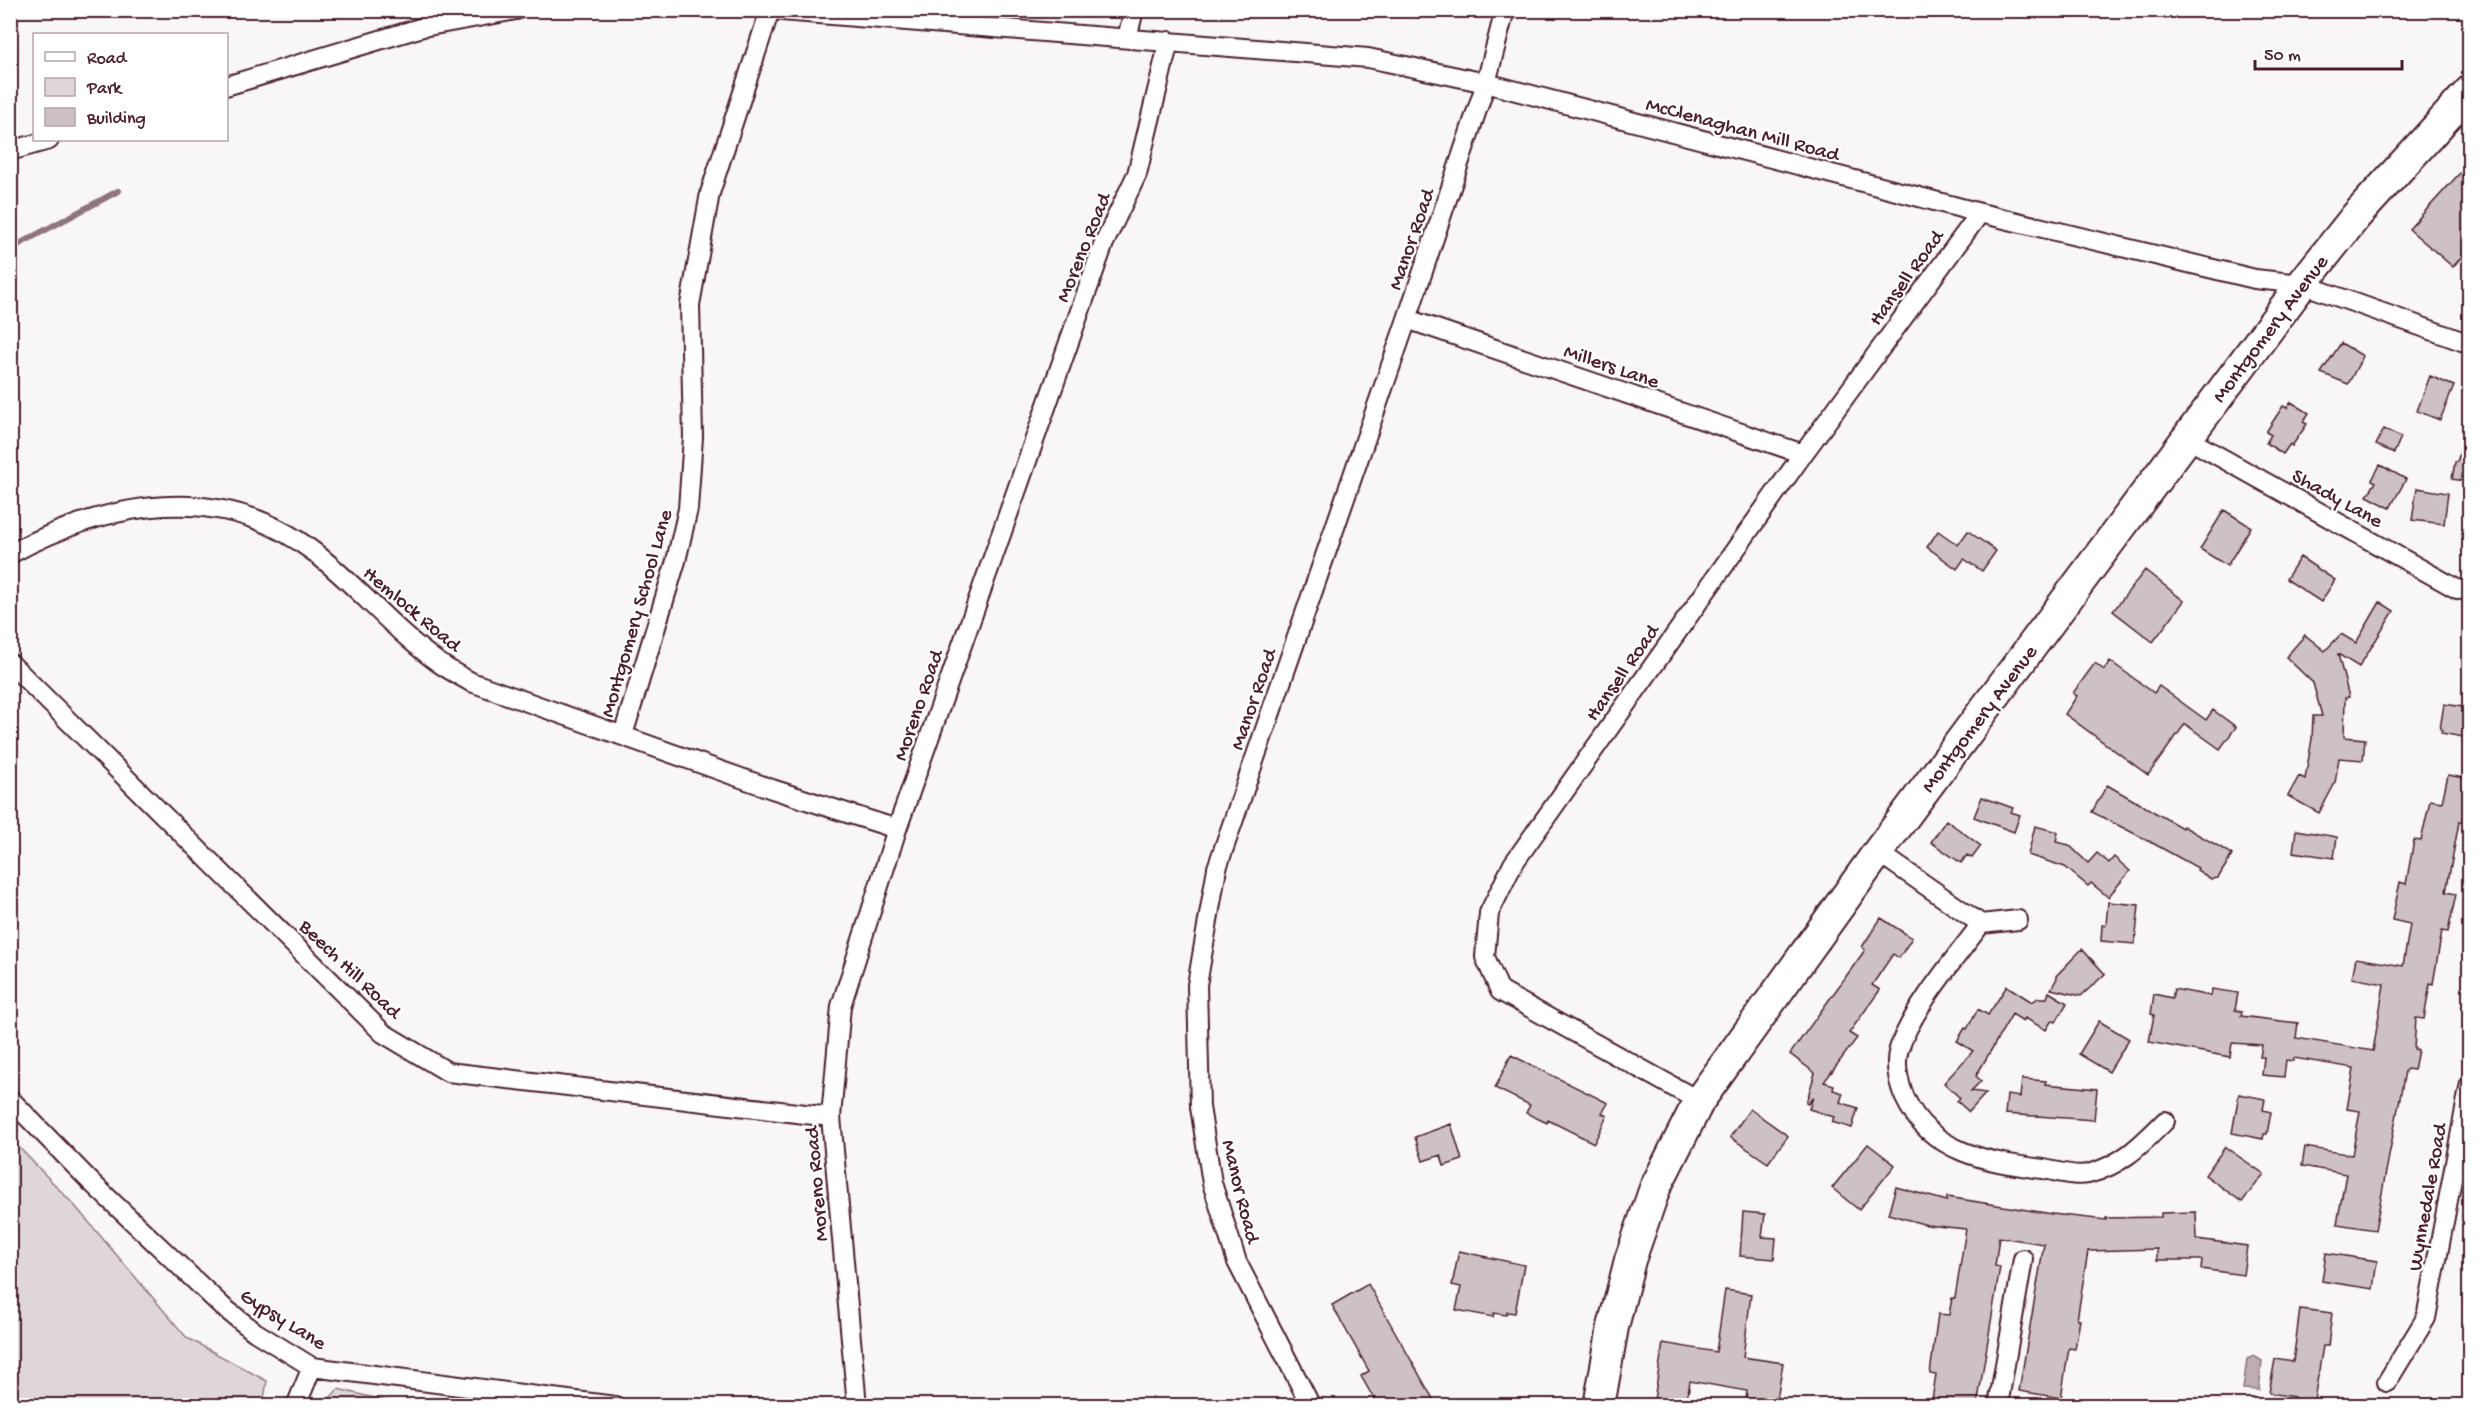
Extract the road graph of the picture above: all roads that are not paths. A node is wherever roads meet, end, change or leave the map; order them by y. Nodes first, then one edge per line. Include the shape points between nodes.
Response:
1 (516, 10) edge
2 (1134, 10) edge
3 (1505, 10) edge
4 (770, 11) edge
5 (1127, 38) junction
6 (1169, 41) junction
7 (1486, 83) junction
8 (228, 85) edge
9 (2469, 91) edge
10 (45, 141) edge
11 (10, 151) edge
12 (1980, 213) junction
13 (2302, 284) junction
14 (1407, 320) junction
15 (2469, 345) edge
16 (2186, 438) junction
17 (1803, 454) junction
18 (10, 554) edge
19 (2469, 592) edge
20 (10, 663) edge
21 (623, 735) junction
22 (897, 829) junction
23 (1878, 852) junction
24 (2018, 920) dead end
25 (1981, 924) junction
26 (2469, 1083) edge
27 (10, 1099) edge
28 (1699, 1101) junction
29 (831, 1117) junction
30 (2165, 1121) dead end
31 (2023, 1259) dead end
32 (312, 1367) junction
33 (2387, 1382) dead end
34 (296, 1406) edge
35 (615, 1406) edge
36 (857, 1406) edge
37 (1311, 1406) edge
38 (1599, 1406) edge
39 (1998, 1406) edge

1 - 8 street via 423,27
2 - 5 street
3 - 7 street, Manor Road
4 - 5 street
4 - 21 street, Montgomery School Lane via 710,193 690,305 693,437 688,509
5 - 6 street, McClenaghan Mill Road
6 - 7 street, McClenaghan Mill Road via 1368,58
6 - 22 street, Moreno Road via 1137,174 1104,243
7 - 12 street, McClenaghan Mill Road
7 - 14 street, Manor Road
9 - 13 main road, Montgomery Avenue via 2356,216
10 - 11 street
12 - 13 street, McClenaghan Mill Road via 2255,279
12 - 17 street, Hansell Road
13 - 15 street, McClenaghan Mill Road
13 - 16 main road, Montgomery Avenue
14 - 17 street, Millers Lane
14 - 37 street, Manor Road via 1217,868 1197,985 1200,1107 1212,1184 1237,1262
16 - 19 street, Shady Lane via 2457,589
16 - 23 main road, Montgomery Avenue
17 - 28 street, Hansell Road via 1513,864 1489,913 1485,957 1500,991
18 - 21 street, Hemlock Road via 73,524 141,507 194,507 246,516 313,551 439,663 471,682
20 - 29 street, Beech Hill Road via 383,1033 448,1072
21 - 22 street, Hemlock Road
22 - 29 street, Moreno Road via 841,1006
23 - 25 street
23 - 28 main road, Montgomery Avenue
24 - 25 street
25 - 30 street via 1921,1006 1898,1051 1899,1086 1913,1117 1948,1147 2000,1164 2084,1175 2107,1168 2132,1153
26 - 33 street, Wynnedale Road via 2426,1318
27 - 32 street, Gypsy Lane via 223,1307
28 - 38 main road, Montgomery Avenue via 1655,1188 1630,1260
29 - 36 street, Moreno Road
31 - 39 street
32 - 34 street
32 - 35 street, Gypsy Lane

